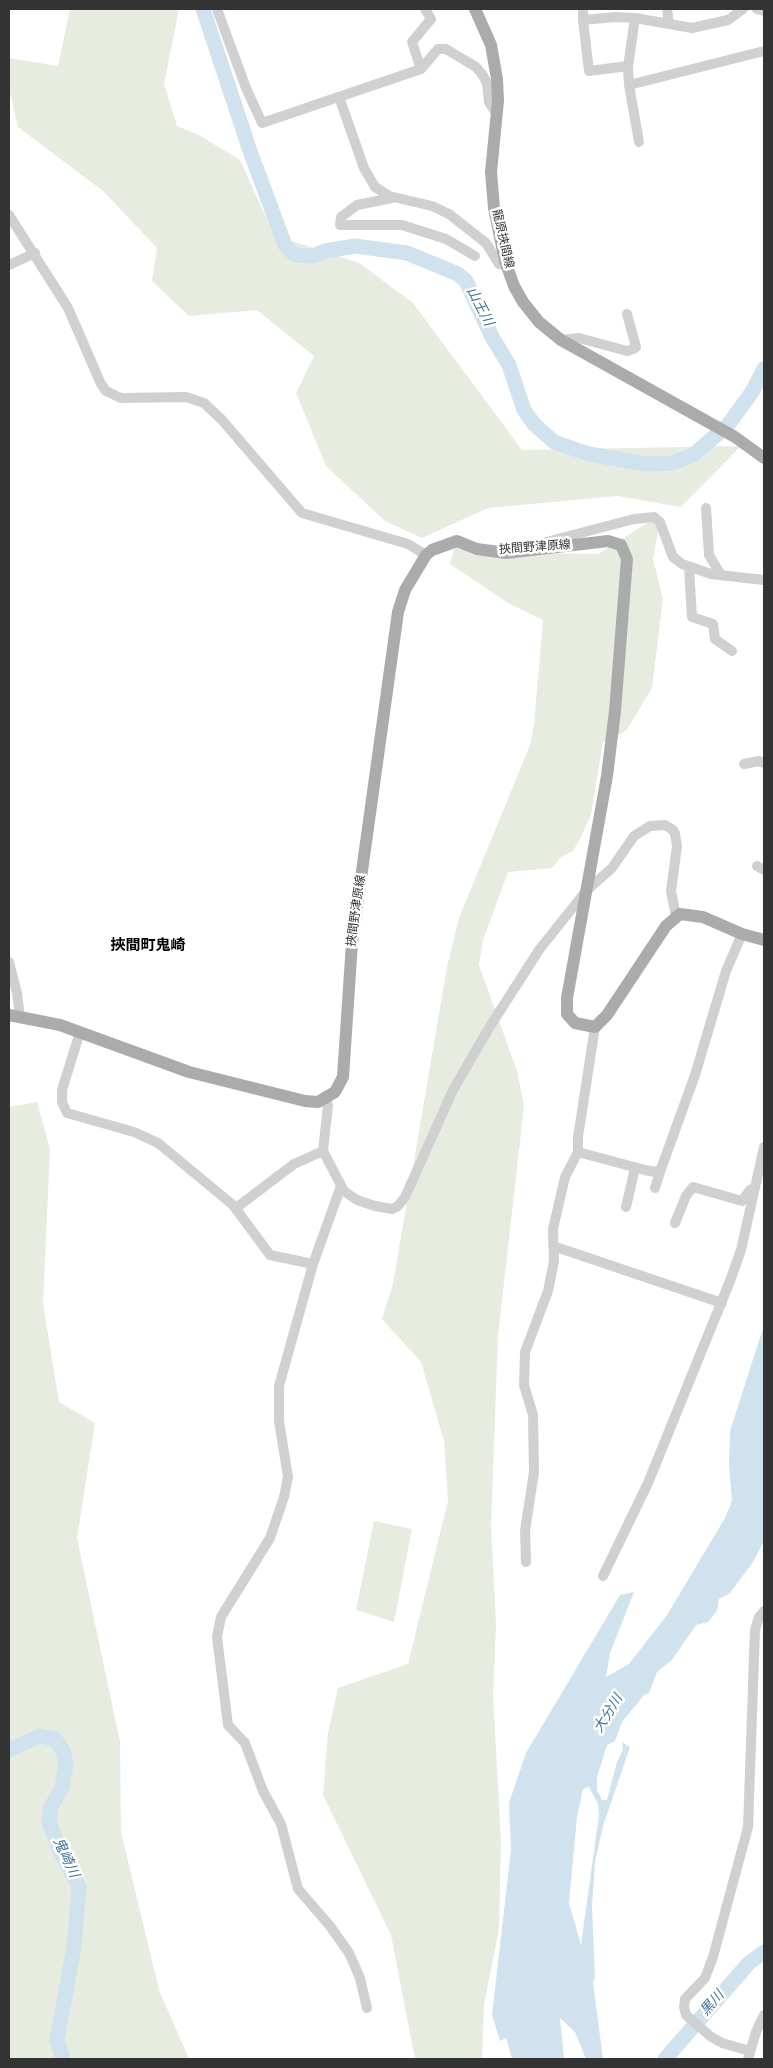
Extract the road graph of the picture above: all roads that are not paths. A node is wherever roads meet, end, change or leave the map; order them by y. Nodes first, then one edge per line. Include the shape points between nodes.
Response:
1 (217, 9) edge
2 (425, 9) edge
3 (475, 9) edge
4 (583, 9) edge
5 (667, 9) edge
6 (743, 9) edge
7 (756, 9) edge
8 (764, 11) edge
9 (635, 18) junction
10 (583, 20) junction
11 (669, 23) junction
12 (764, 51) edge
13 (628, 66) junction
14 (422, 70) junction
15 (630, 85) junction
16 (339, 97) junction
17 (496, 113) junction
18 (639, 142) dead end
19 (393, 198) junction
20 (9, 215) edge
21 (34, 254) junction
22 (475, 256) dead end
23 (9, 265) edge
24 (506, 265) junction
25 (627, 314) dead end
26 (561, 340) junction
27 (764, 458) edge
28 (706, 508) dead end
29 (512, 553) junction
30 (426, 555) junction
31 (689, 568) junction
32 (721, 574) junction
33 (764, 580) edge
34 (732, 651) dead end
35 (764, 763) edge
36 (744, 764) dead end
37 (586, 891) junction
38 (676, 916) junction
39 (742, 934) junction
40 (764, 940) edge
41 (9, 962) edge
42 (14, 1016) edge
43 (595, 1027) junction
44 (80, 1032) junction
45 (325, 1099) junction
46 (764, 1147) edge
47 (323, 1151) junction
48 (578, 1152) junction
49 (634, 1168) junction
50 (661, 1168) junction
51 (341, 1186) junction
52 (655, 1188) dead end
53 (755, 1188) junction
54 (626, 1207) dead end
55 (236, 1208) junction
56 (675, 1224) dead end
57 (553, 1246) junction
58 (313, 1264) junction
59 (722, 1302) junction
60 (526, 1562) dead end
61 (603, 1576) dead end
62 (764, 1610) edge
63 (367, 2008) dead end
64 (764, 2015) edge
65 (749, 2055) edge

1 - 16 street via 262,123
2 - 14 street via 431,19 412,42
3 - 17 main road, 龍原挾間線 via 493,51 498,88
4 - 10 street
5 - 11 street
6 - 11 street via 728,20 692,28
7 - 8 street
9 - 10 street
9 - 11 street
9 - 13 street
10 - 13 street via 589,71
12 - 15 street
13 - 15 street
14 - 16 street
14 - 17 street via 438,49 446,49 482,74
15 - 18 street
16 - 19 street via 369,178 378,190
17 - 24 main road, 龍原挾間線 via 491,179
19 - 22 street via 356,205 341,217 340,225 402,225 446,239
19 - 24 street via 445,212 486,243 499,264
20 - 21 street
21 - 23 street
21 - 30 street via 68,308 106,391 121,398 186,397 204,403 302,513 408,544
24 - 26 main road, 龍原挾間線 via 518,294
25 - 26 street via 636,347 633,349 627,351 579,338
26 - 27 main road, 龍原挾間線 via 675,403
28 - 32 street via 709,556
29 - 30 main road, 挾間野津原線 via 490,551 457,541
29 - 31 street via 648,517 660,522 673,556
29 - 37 main road, 挾間野津原線 via 608,541 621,545 627,559 611,743
30 - 45 main road, 挾間野津原線 via 405,590 398,612 352,943 343,1077 338,1089
31 - 32 street
31 - 34 street via 692,617 713,624 715,639
32 - 33 street
35 - 36 street
37 - 38 street via 609,872 637,833 654,825 665,826 673,830 677,846 672,891
37 - 43 main road, 挾間野津原線 via 566,1006 567,1014 574,1023
37 - 51 street via 539,950 489,1028 453,1090 398,1206 392,1209 357,1200
38 - 39 main road via 698,916
38 - 43 main road via 607,1015
39 - 40 main road
39 - 50 street via 726,971 695,1075
41 - 42 street via 17,994
42 - 44 main road
43 - 48 street
44 - 45 main road via 201,1076 304,1101 315,1103
44 - 55 street via 62,1090 62,1102 67,1113 134,1132 158,1143
45 - 47 street via 328,1105
46 - 53 street
47 - 51 street
47 - 55 street via 294,1164
48 - 49 street
48 - 57 street via 565,1177 559,1199
49 - 50 street via 655,1172
49 - 54 street
50 - 52 street
51 - 58 street
53 - 56 street via 742,1200 693,1187
53 - 59 street via 741,1250
55 - 58 street via 270,1254
57 - 59 street
57 - 60 street via 554,1261 548,1291 525,1352 524,1384 533,1415 534,1472 526,1531
58 - 63 street via 280,1386 279,1421 288,1477 284,1497 270,1538 221,1617 217,1637 228,1725 245,1743 263,1791 281,1824 296,1884 348,1953 360,1978
59 - 61 street via 648,1483
62 - 65 street via 755,1630 748,1827 713,1957 702,1982 685,1999 684,2007 686,2015 704,2032
64 - 65 street

